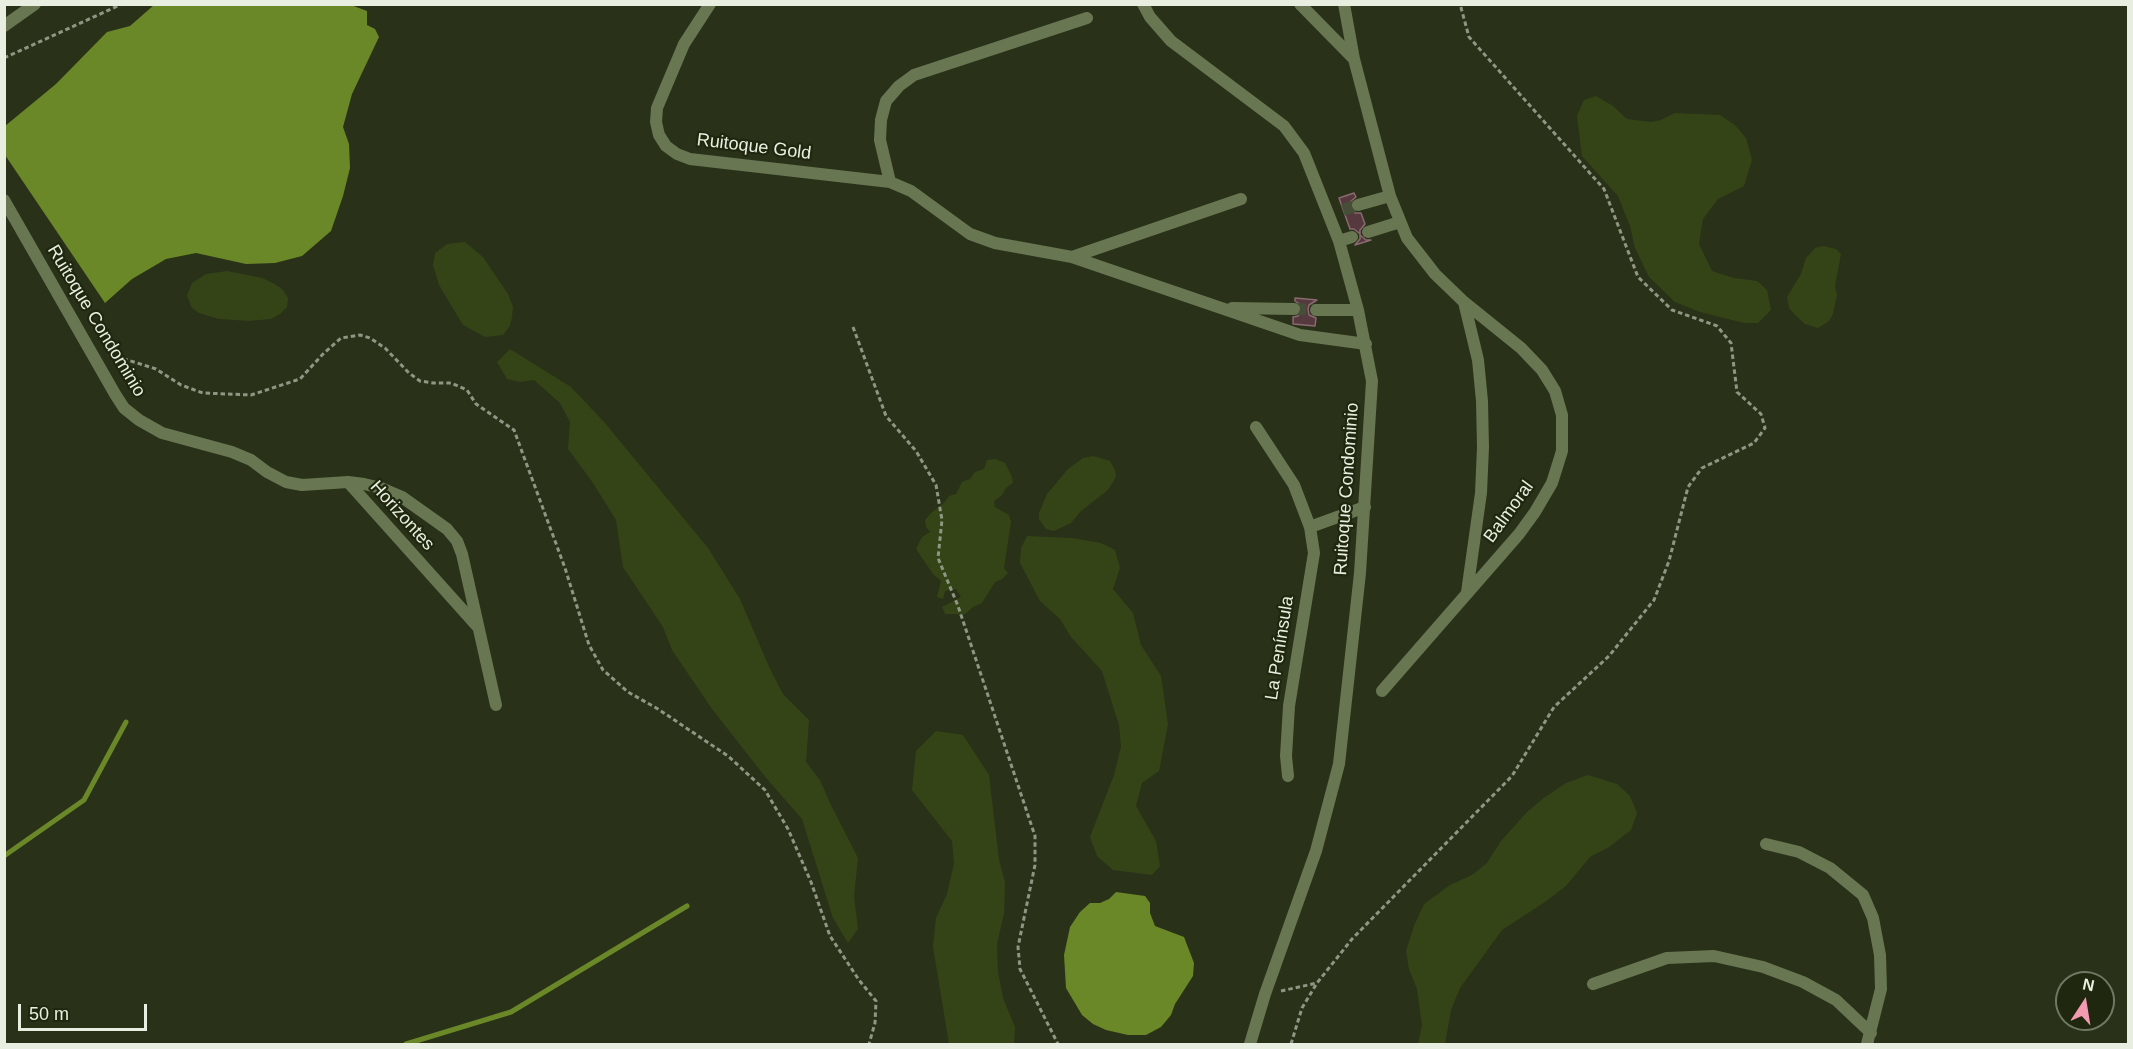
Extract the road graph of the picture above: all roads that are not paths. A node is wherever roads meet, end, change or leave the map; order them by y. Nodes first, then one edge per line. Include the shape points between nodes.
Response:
1 (35, 4) edge
2 (710, 4) edge
3 (1143, 4) edge
4 (1300, 4) edge
5 (1344, 4) edge
6 (1087, 18) dead end
7 (4, 26) edge
8 (1354, 59) junction
9 (890, 182) junction
10 (1390, 196) junction
11 (4, 200) edge
12 (1241, 200) dead end
13 (1359, 205) tunnel mouth
14 (1343, 210) tunnel mouth
15 (1330, 214) junction
16 (1400, 222) junction
17 (1368, 232) dead end
18 (1352, 237) dead end
19 (1339, 241) junction
20 (1072, 257) junction
21 (1464, 302) junction
22 (1221, 308) junction
23 (1294, 309) tunnel mouth
24 (1316, 310) tunnel mouth
25 (1358, 310) junction
26 (1365, 344) junction
27 (1256, 427) dead end
28 (348, 482) junction
29 (1365, 507) junction
30 (1310, 527) junction
31 (1467, 594) junction
32 (478, 627) junction
33 (1382, 691) dead end
34 (496, 705) dead end
35 (1288, 776) dead end
36 (1766, 844) dead end
37 (1593, 984) dead end
38 (1869, 1039) edge
39 (1250, 1044) edge

1 - 7 street
2 - 9 street, Ruitoque Gold via 684,44 657,108 659,135 666,146 690,159
3 - 15 street, Ruitoque Condominio via 1171,41 1284,126 1304,153
4 - 8 street, Balmoral
5 - 8 street, Balmoral
6 - 9 street via 914,75 899,86 886,101 881,120 880,140
8 - 10 street, Balmoral
9 - 20 street, Ruitoque Gold via 911,190 970,234 995,243
10 - 13 street
10 - 16 street, Balmoral
11 - 28 street, Ruitoque Condominio via 124,408 162,433 232,452 286,482
12 - 20 street, Ruitoque Gold
14 - 15 street
15 - 19 street, Ruitoque Condominio
16 - 17 street
16 - 21 street, Balmoral via 1419,255
18 - 19 street
19 - 25 street, Ruitoque Condominio
20 - 22 street, Ruitoque Gold
21 - 31 street, Balmoral via 1478,360 1483,447
21 - 31 street, Balmoral via 1542,370 1555,391 1562,416 1562,451 1552,483 1519,534
22 - 23 street, Ruitoque Gold
22 - 26 street, Ruitoque Gold via 1300,335
24 - 25 street
25 - 26 street, Ruitoque Condominio
26 - 29 street, Ruitoque Condominio via 1372,381
27 - 30 street, La Península via 1294,484
28 - 32 street, Horizontes
28 - 32 street, Horizontes via 364,483 402,497 447,529 462,554
29 - 30 street
29 - 39 street, Ruitoque Condominio via 1339,765 1316,851
30 - 35 street, La Península via 1314,553 1289,706
31 - 33 street, Balmoral
32 - 34 street, Horizontes
36 - 38 street via 1799,852 1830,868 1863,894 1873,918 1880,955 1881,989
37 - 38 street via 1667,958 1714,956 1763,967 1803,982 1836,1000

